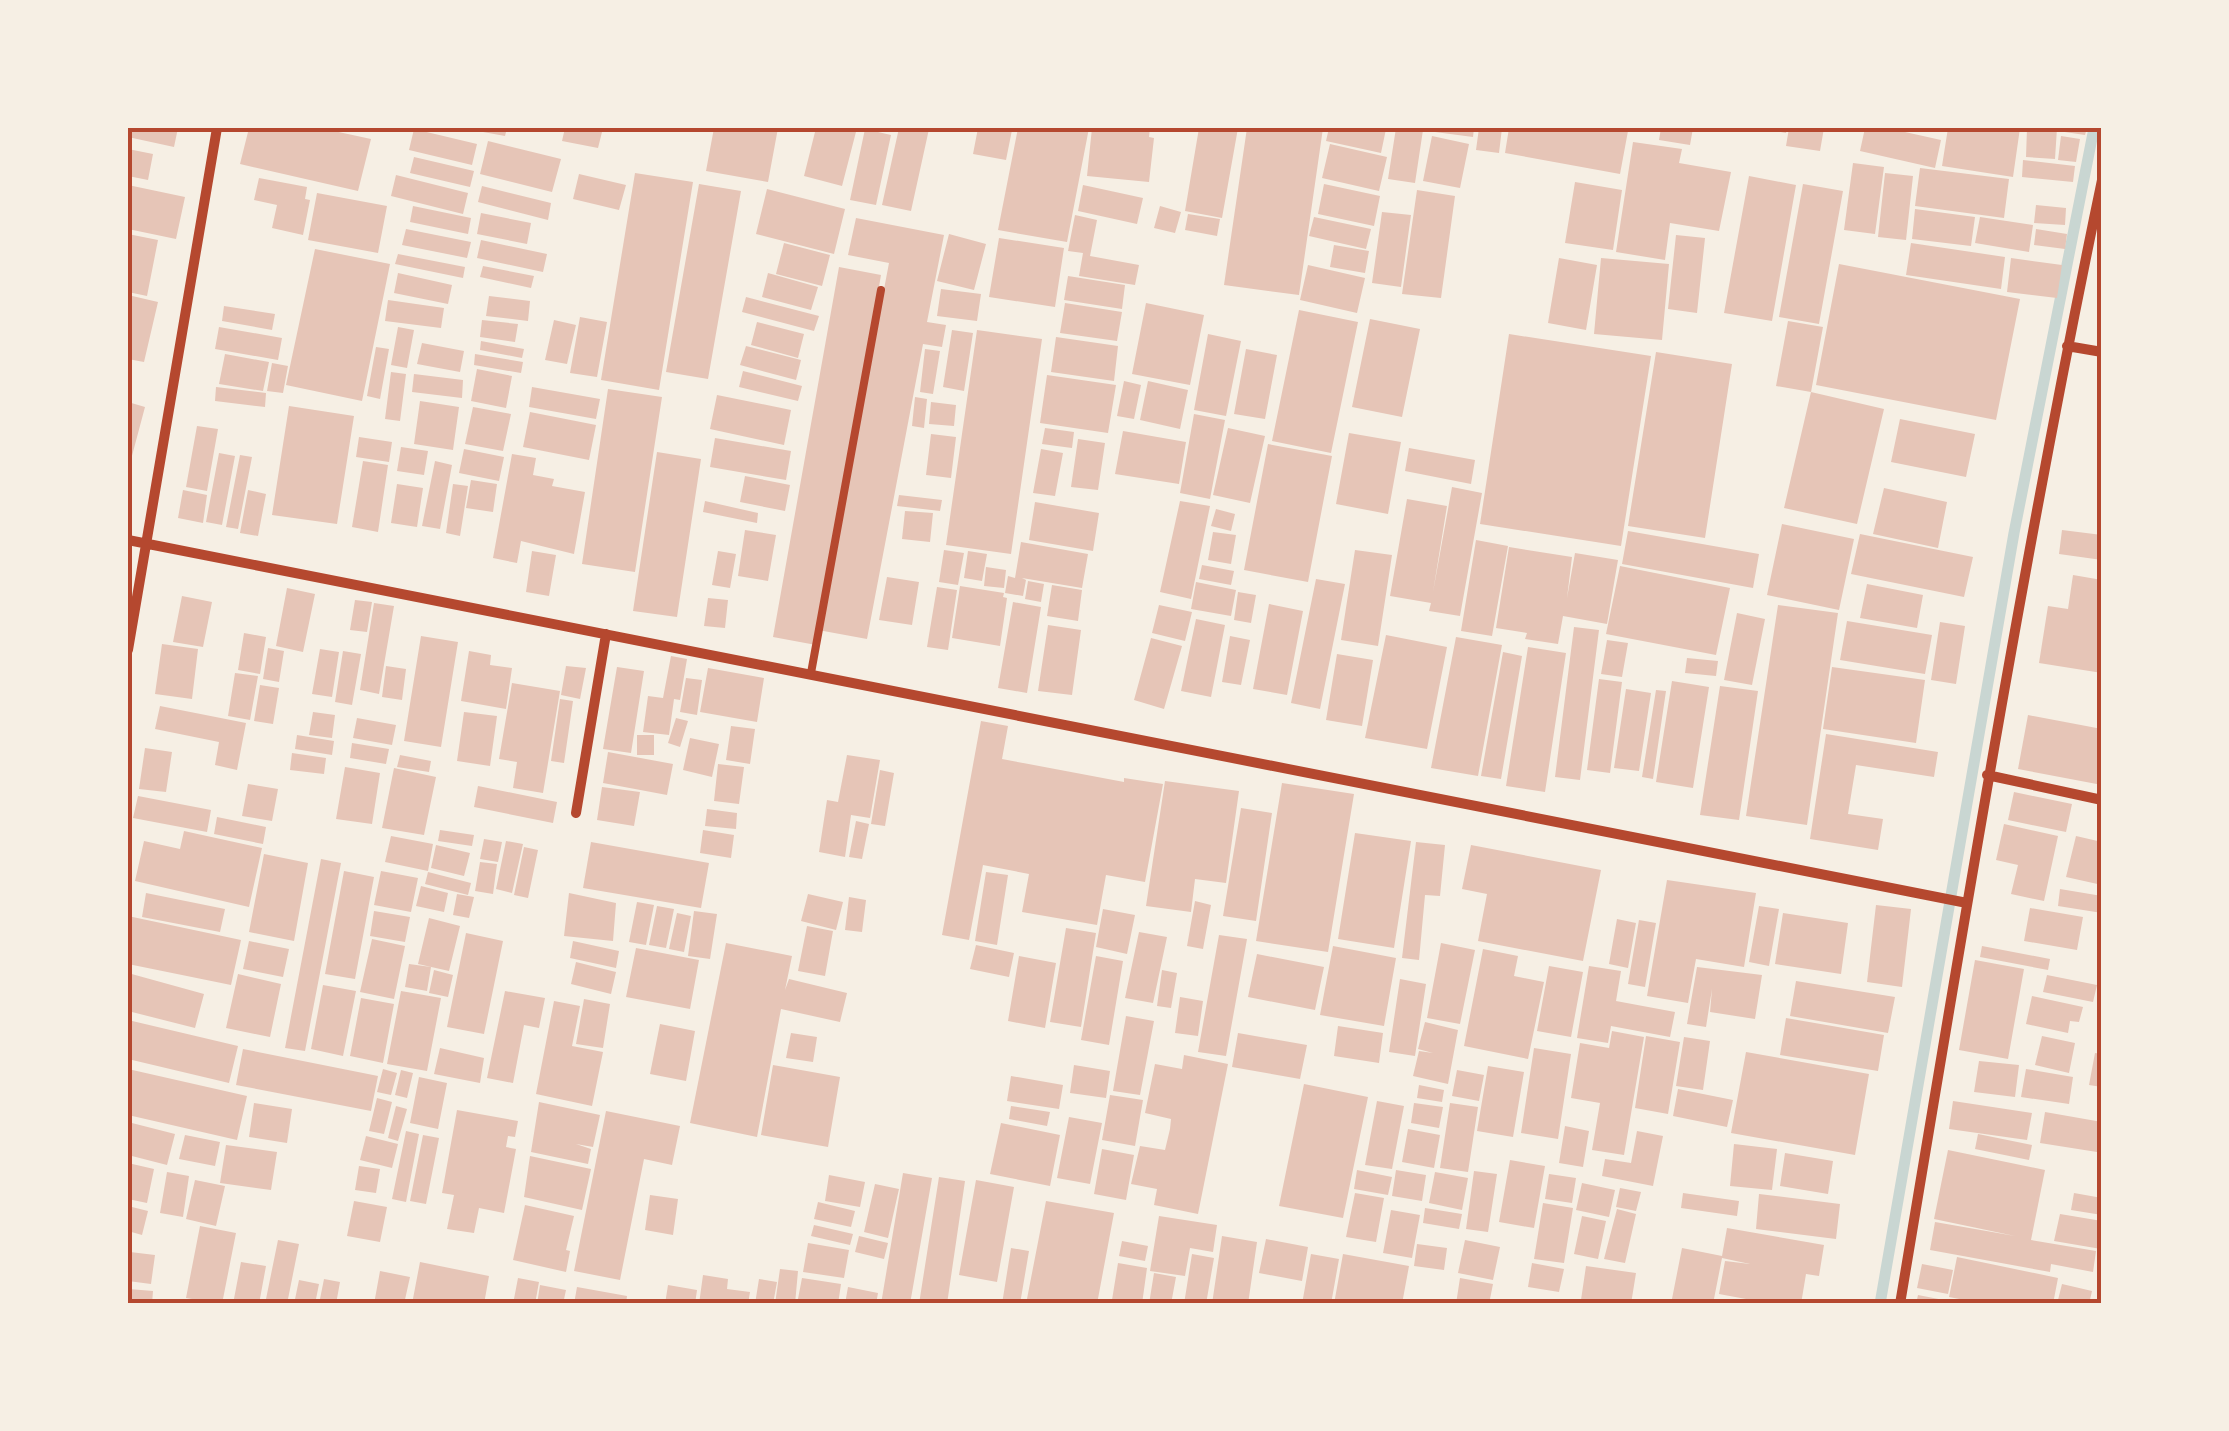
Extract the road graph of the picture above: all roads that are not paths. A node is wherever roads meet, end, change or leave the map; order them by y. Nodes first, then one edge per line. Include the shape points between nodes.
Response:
1 (217, 128) edge
2 (2102, 180) edge
3 (881, 290) dead end
4 (2067, 346) junction
5 (2102, 352) edge
6 (128, 540) edge
7 (148, 544) junction
8 (606, 634) junction
9 (128, 650) edge
10 (811, 673) junction
11 (1987, 775) junction
12 (2102, 800) edge
13 (576, 812) dead end
14 (1961, 903) junction
15 (1900, 1304) edge

1 - 7 street
2 - 4 street
3 - 10 lane
4 - 5 street
4 - 11 street
6 - 7 street
7 - 8 street
7 - 9 street
8 - 10 street
8 - 13 street
10 - 14 street
11 - 12 street
11 - 14 street
14 - 15 street

